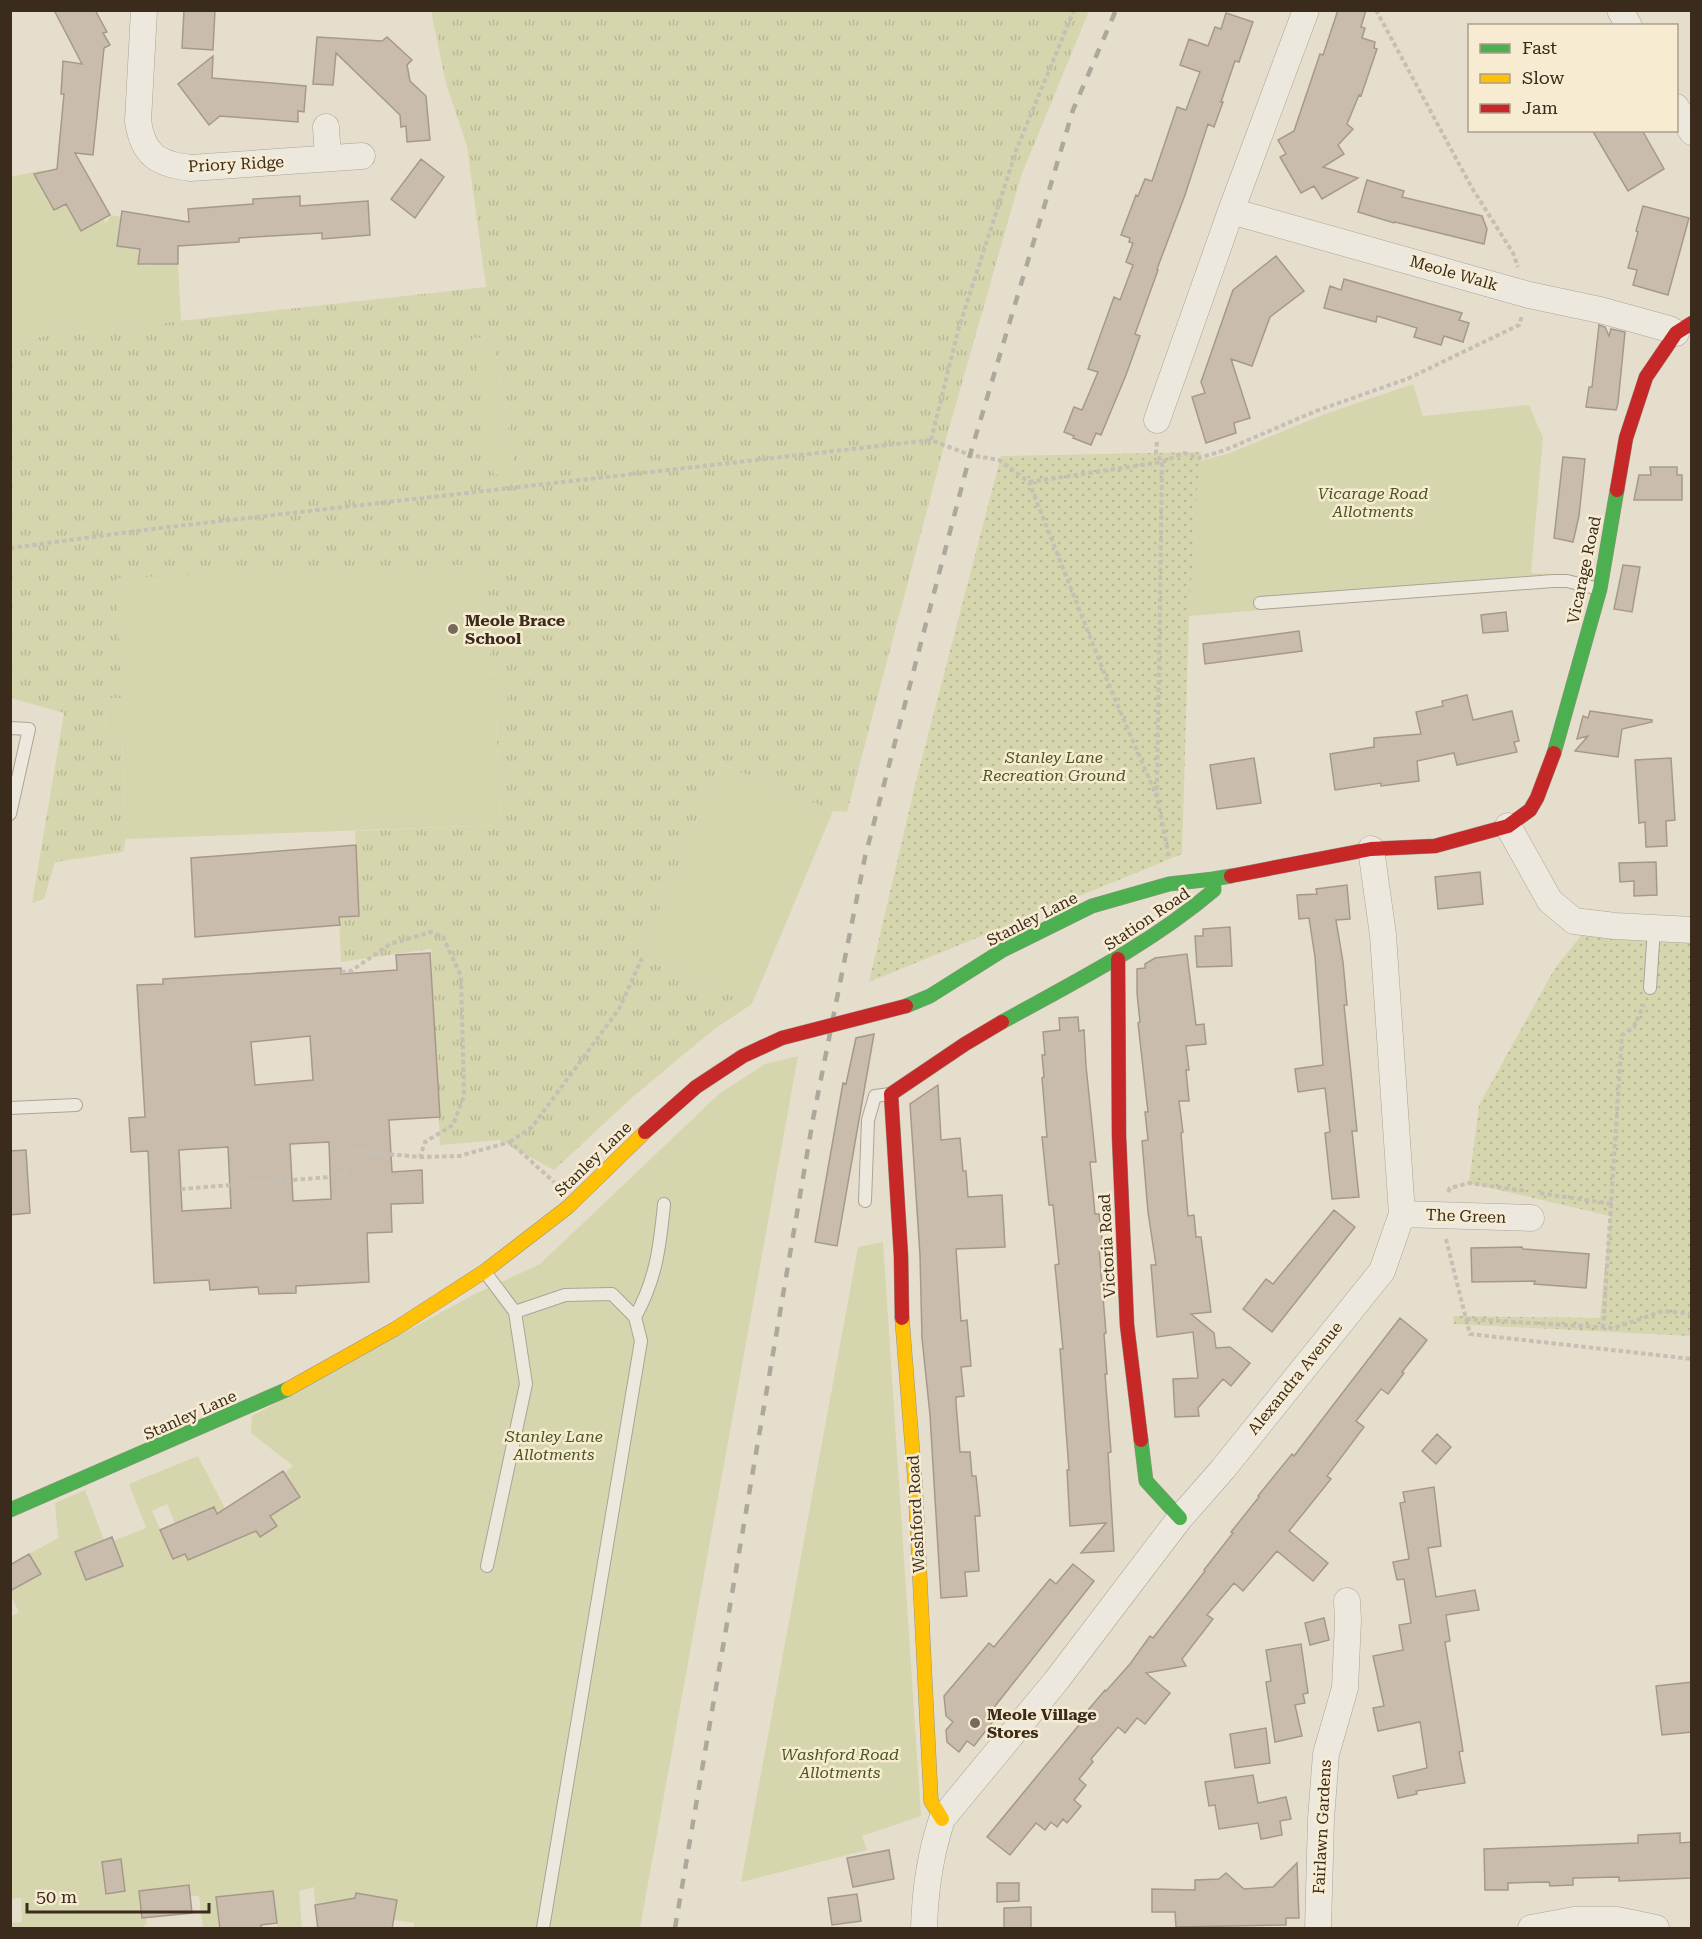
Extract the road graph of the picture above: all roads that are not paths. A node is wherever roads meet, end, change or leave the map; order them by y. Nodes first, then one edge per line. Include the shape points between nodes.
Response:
1 (144, 10) edge
2 (1306, 10) edge
3 (1620, 10) edge
4 (1628, 24) edge
5 (1678, 109) edge
6 (326, 127) dead end
7 (1692, 132) edge
8 (362, 156) dead end
9 (328, 158) junction
10 (1232, 211) junction
11 (1684, 328) edge
12 (1157, 420) dead end
13 (1600, 589) junction
14 (1260, 603) dead end
15 (10, 728) edge
16 (10, 814) edge
17 (1508, 826) junction
18 (1371, 849) junction
19 (1214, 879) junction
20 (1654, 928) junction
21 (1692, 930) edge
22 (1118, 959) junction
23 (1650, 988) road end
24 (891, 1094) junction
25 (76, 1105) dead end
26 (10, 1108) edge
27 (865, 1201) dead end
28 (664, 1204) dead end
29 (1402, 1214) junction
30 (1531, 1218) dead end
31 (484, 1271) junction
32 (515, 1312) junction
33 (635, 1317) junction
34 (10, 1510) edge
35 (1180, 1518) junction
36 (487, 1566) dead end
37 (1354, 1613) dead end
38 (942, 1819) junction
39 (543, 1929) edge
40 (924, 1929) edge
41 (1318, 1929) edge
42 (1531, 1929) edge
43 (1656, 1929) edge

1 - 9 street, Priory Ridge via 138,121 148,152 173,166 191,168
2 - 10 street
3 - 4 street
5 - 7 street
6 - 9 street
8 - 9 street, Priory Ridge
10 - 11 street, Meole Walk via 1529,294 1669,328
10 - 12 street
11 - 13 street, Vicarage Road via 1646,377 1626,438
13 - 14 lane via 1553,581
13 - 17 street, Vicarage Road via 1537,798 1530,810
15 - 16 lane via 28,729
17 - 18 street via 1435,846
17 - 20 street via 1550,901 1574,921
18 - 19 street
18 - 29 street, Alexandra Avenue via 1383,935
19 - 22 street, Station Road via 1214,890 1190,913
19 - 31 street, Stanley Lane, bridge via 1169,884 1092,906 1003,950 930,996 906,1006 782,1038 743,1056 696,1087 574,1201
20 - 21 street
20 - 23 lane
22 - 24 street, Station Road via 989,1030
22 - 35 street, Victoria Road via 1119,1136 1127,1325 1146,1481
24 - 27 lane via 875,1096 868,1120
24 - 38 street, Washford Road via 931,1801
25 - 26 lane
28 - 33 lane via 661,1242 647,1294
29 - 30 street, The Green
29 - 35 street, Alexandra Avenue via 1382,1271
31 - 32 lane
31 - 34 street, Stanley Lane via 395,1329 297,1385
32 - 33 lane via 565,1295 612,1294
32 - 36 lane via 526,1384
33 - 39 lane via 641,1341
35 - 38 street, Alexandra Avenue via 1056,1681
37 - 41 street, Fairlawn Gardens via 1345,1688 1326,1754
38 - 40 street via 933,1847
42 - 43 street via 1574,1920 1617,1920

